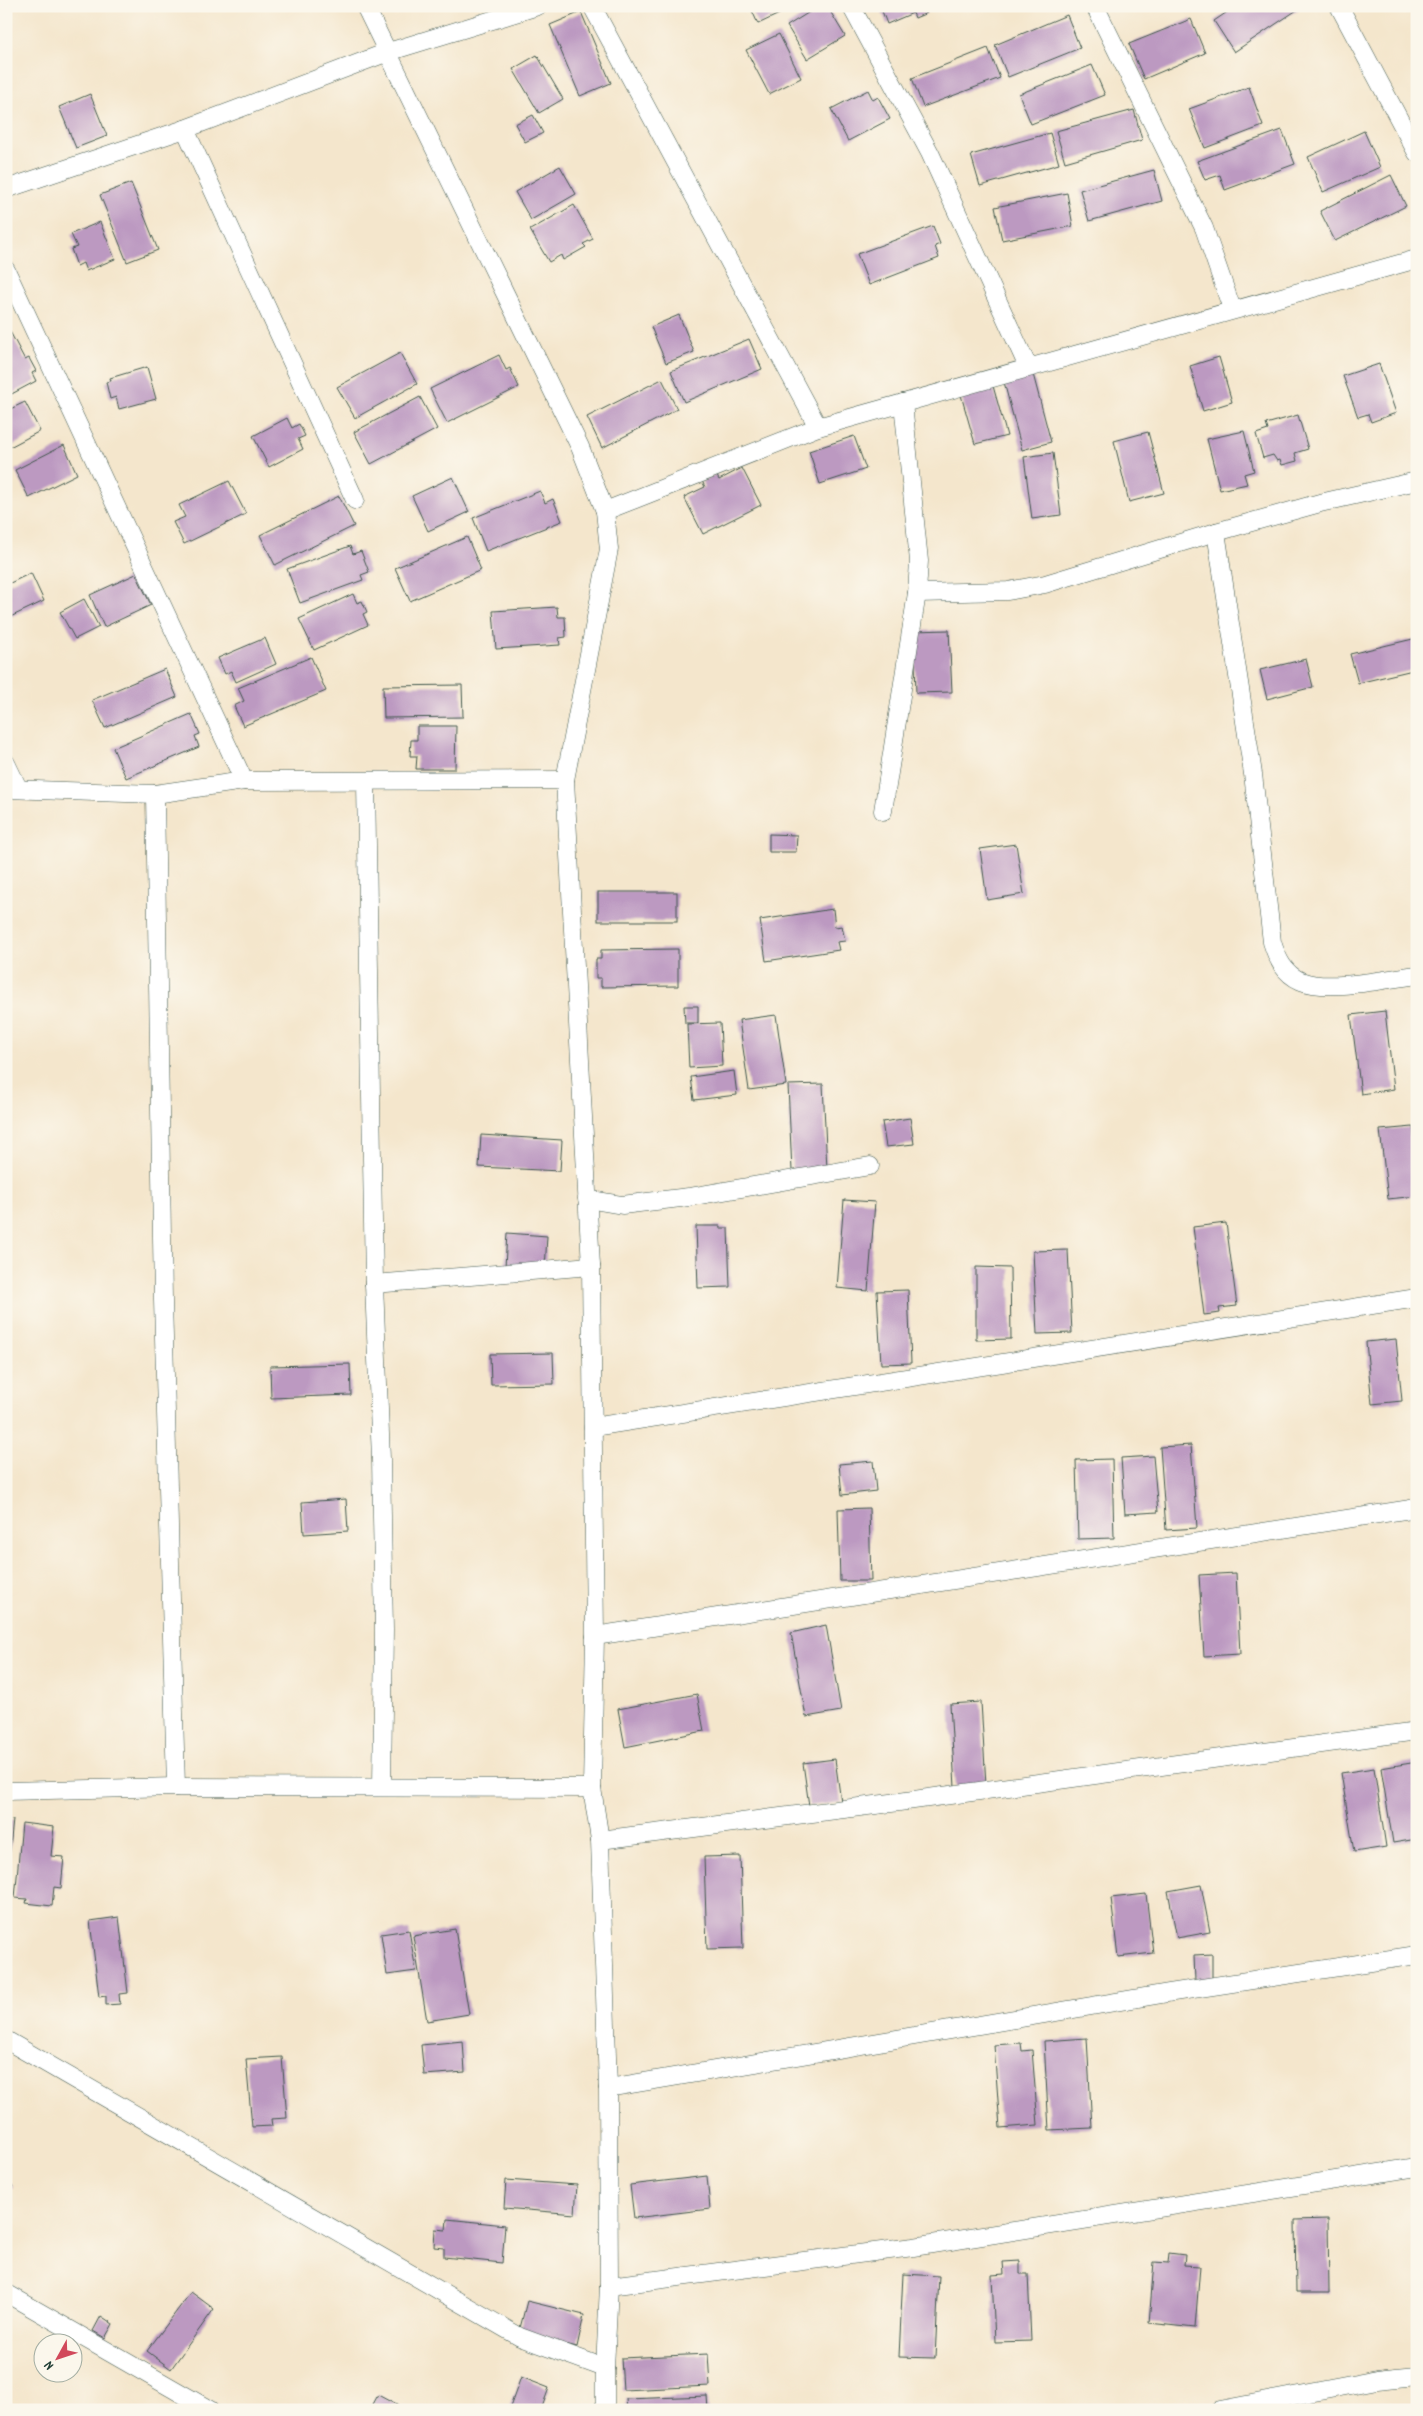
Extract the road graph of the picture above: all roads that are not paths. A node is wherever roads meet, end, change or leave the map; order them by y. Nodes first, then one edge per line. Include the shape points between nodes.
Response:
1 (365, 6) edge
2 (538, 6) edge
3 (592, 6) edge
4 (852, 6) edge
5 (1095, 6) edge
6 (1339, 6) edge
7 (388, 52) junction
8 (185, 129) junction
9 (1417, 152) edge
10 (6, 189) edge
11 (1417, 258) edge
12 (6, 270) edge
13 (1232, 309) junction
14 (1028, 367) junction
15 (903, 403) junction
16 (818, 427) junction
17 (1417, 480) edge
18 (355, 500) dead end
19 (605, 511) junction
20 (1216, 532) junction
21 (917, 594) junction
22 (6, 763) edge
23 (565, 780) junction
24 (244, 781) junction
25 (366, 782) junction
26 (12, 788) edge
27 (155, 794) junction
28 (883, 811) dead end
29 (1417, 975) edge
30 (870, 1166) dead end
31 (587, 1199) junction
32 (591, 1266) junction
33 (374, 1284) junction
34 (1417, 1298) edge
35 (593, 1426) junction
36 (1417, 1508) edge
37 (595, 1636) junction
38 (1417, 1732) edge
39 (382, 1786) junction
40 (176, 1787) junction
41 (592, 1788) junction
42 (6, 1791) edge
43 (600, 1840) junction
44 (1417, 1955) edge
45 (6, 2040) edge
46 (608, 2088) junction
47 (1417, 2167) edge
48 (610, 2286) junction
49 (6, 2293) edge
50 (604, 2368) junction
51 (1417, 2376) edge
52 (210, 2410) edge
53 (605, 2410) edge
54 (1220, 2410) edge

1 - 7 street
2 - 7 street
3 - 16 street
4 - 14 street via 930,153
5 - 13 street via 1204,228
6 - 9 street
7 - 8 street
7 - 19 street via 580,447
8 - 10 street
8 - 18 street
11 - 13 street
12 - 24 street
13 - 14 street
14 - 15 street
15 - 16 street
15 - 21 street via 919,561
16 - 19 street
17 - 20 street
19 - 23 street via 609,549
20 - 21 street via 1045,584 1008,591
20 - 29 street via 1253,774 1272,942 1278,960 1289,973 1310,984 1359,984
21 - 28 street
22 - 26 street
23 - 25 street
23 - 31 street
24 - 25 street
24 - 27 street
25 - 33 street
26 - 27 street
27 - 40 street via 163,1300
30 - 31 street via 641,1203 622,1205
31 - 32 street
32 - 33 street
32 - 35 street
33 - 39 street via 384,1630
34 - 35 street
35 - 37 street
36 - 37 street
37 - 41 street
38 - 43 street
39 - 40 street
39 - 41 street
40 - 42 street
41 - 43 street
43 - 46 street
44 - 46 street via 1168,1993
45 - 50 street via 520,2337
46 - 48 street
47 - 48 street via 913,2247
48 - 50 street
49 - 52 street
50 - 53 street
51 - 54 street via 1376,2380

